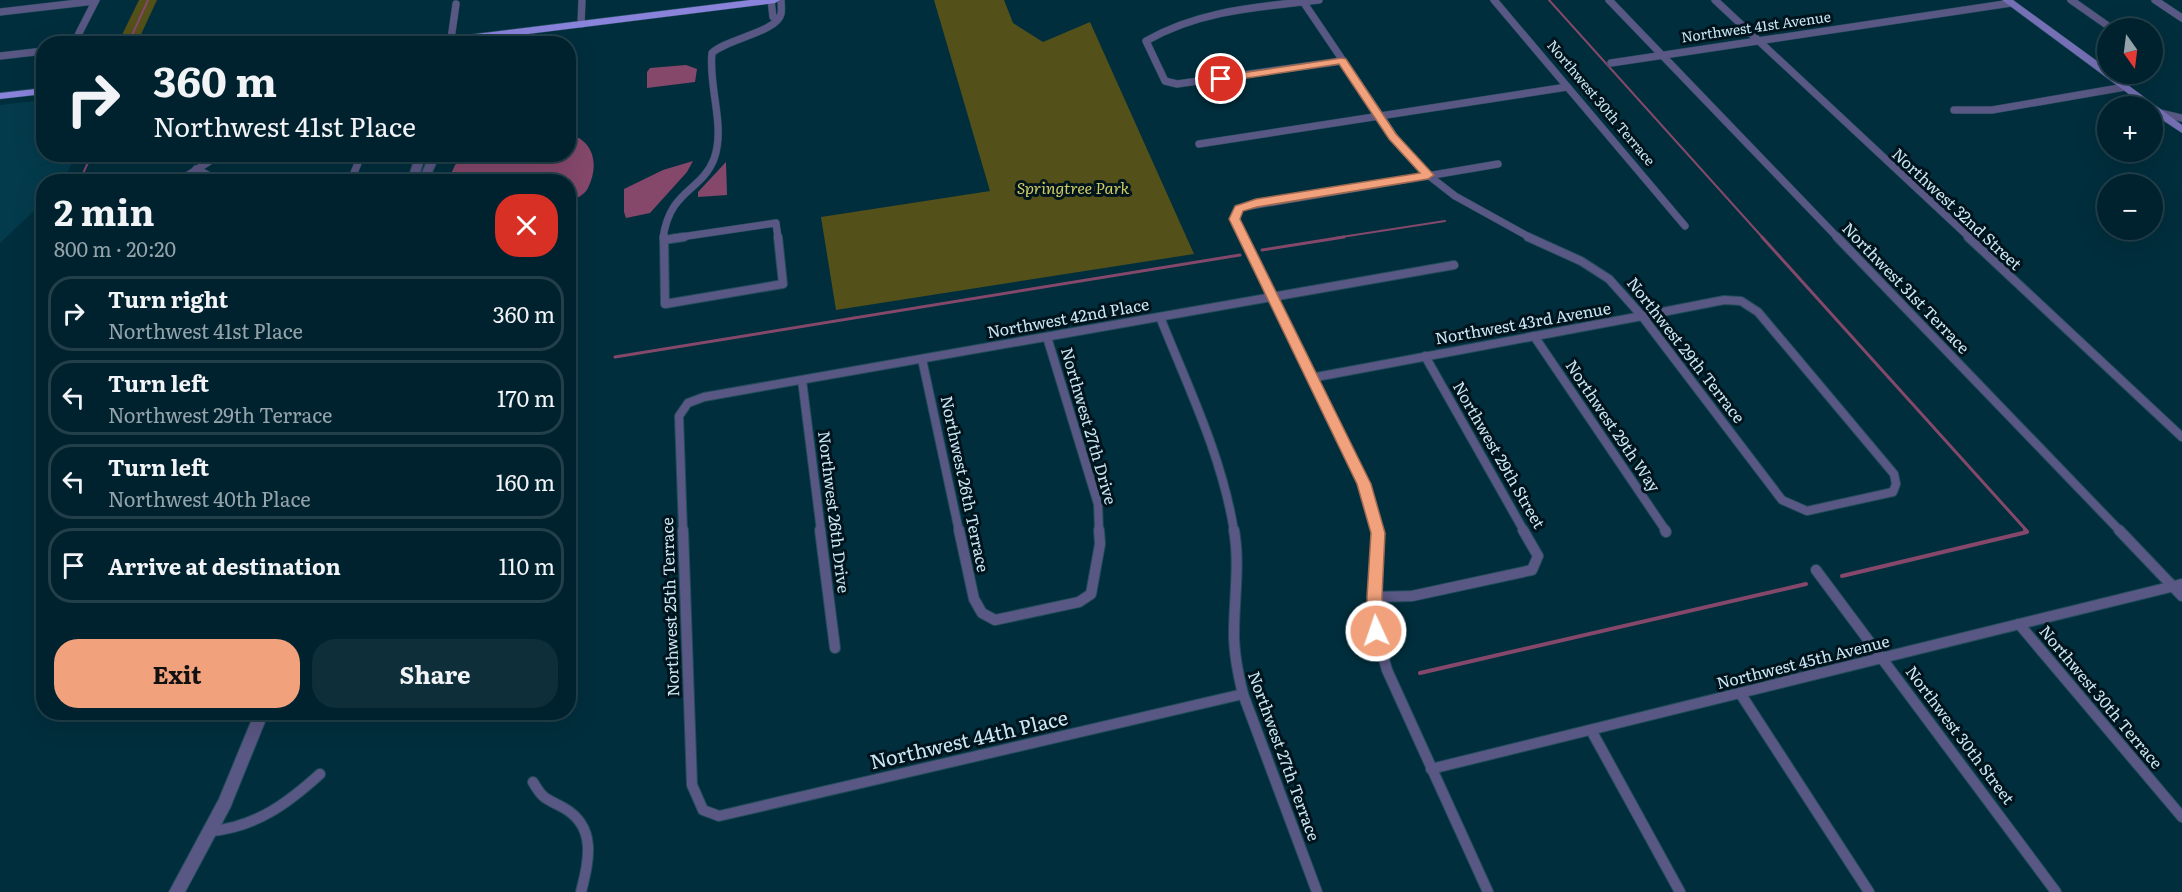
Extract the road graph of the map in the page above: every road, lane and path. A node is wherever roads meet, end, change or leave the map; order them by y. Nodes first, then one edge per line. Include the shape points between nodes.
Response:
1 (582, 0) edge
2 (772, 0) edge
3 (781, 0) edge
4 (1318, 0) edge
5 (1494, 0) edge
6 (1609, 0) edge
7 (1716, 0) edge
8 (2071, 0) edge
9 (2155, 0) edge
10 (95, 1) edge
11 (1303, 1) edge
12 (2009, 2) edge
13 (456, 4) dead end
14 (0, 12) edge
15 (2097, 18) edge
16 (2182, 18) edge
17 (777, 19) junction
18 (581, 24) junction
19 (78, 36) edge
20 (451, 36) edge
21 (494, 36) edge
22 (1758, 40) junction
23 (36, 52) edge
24 (1662, 55) junction
25 (0, 56) edge
26 (1342, 61) junction
27 (1611, 63) dead end
28 (1567, 87) junction
29 (2125, 87) junction
30 (36, 91) edge
31 (0, 96) edge
32 (2137, 96) edge
33 (1954, 110) dead end
34 (2163, 112) edge
35 (1378, 116) junction
36 (2163, 116) edge
37 (2182, 118) edge
38 (2182, 130) edge
39 (1199, 144) dead end
40 (208, 162) edge
41 (1498, 164) dead end
42 (196, 169) junction
43 (189, 174) edge
44 (206, 174) edge
45 (1428, 175) junction
46 (1685, 226) dead end
47 (664, 240) junction
48 (1454, 265) dead end
49 (1272, 297) junction
50 (1642, 316) junction
51 (1160, 317) junction
52 (1534, 336) junction
53 (1047, 337) junction
54 (1425, 356) junction
55 (922, 359) junction
56 (1311, 378) junction
57 (802, 380) junction
58 (688, 403) joint
59 (2182, 437) edge
60 (1807, 511) joint
61 (1666, 532) dead end
62 (1816, 570) dead end
63 (2177, 585) edge
64 (2182, 596) edge
65 (1374, 597) junction
66 (982, 613) joint
67 (2019, 624) junction
68 (836, 648) dead end
69 (1882, 659) junction
70 (1740, 693) junction
71 (1243, 694) junction
72 (259, 720) edge
73 (1591, 730) junction
74 (1431, 769) junction
75 (320, 774) dead end
76 (533, 782) dead end
77 (703, 810) joint
78 (2182, 817) edge
79 (211, 831) junction
80 (177, 892) edge
81 (580, 892) edge
82 (1317, 892) edge
83 (1488, 892) edge
84 (1680, 892) edge
85 (1869, 892) edge
86 (2056, 892) edge

1 - 18 street
2 - 17 street via 773,16
2 - 18 main road
3 - 17 street via 781,16
4 - 11 street
5 - 28 street, Northwest 30th Terrace
6 - 24 street, Northwest 31st Terrace
7 - 22 street, Northwest 32nd Street
8 - 15 street
9 - 16 street
10 - 14 street
10 - 19 street
11 - 26 street, Northwest 29th Terrace
11 - 26 street via 1192,19 1146,41 1165,81 1178,84
12 - 22 street, Northwest 41st Avenue
12 - 29 main road
13 - 20 street
17 - 47 street via 765,30 729,42 712,53 718,142 715,158 674,203 664,225
18 - 21 main road
22 - 24 street, Northwest 41st Avenue
22 - 59 street, Northwest 32nd Street
23 - 25 street
24 - 27 street, Northwest 41st Avenue
24 - 63 street, Northwest 31st Terrace
26 - 35 street, Northwest 29th Terrace
28 - 35 street
28 - 46 street, Northwest 30th Terrace
29 - 32 main road
29 - 33 street via 1992,110
30 - 31 main road
34 - 37 street
35 - 39 street
35 - 45 street, Northwest 29th Terrace
36 - 38 main road
40 - 42 street
41 - 45 street
42 - 43 street
42 - 44 street
45 - 49 street via 1239,208 1234,219
45 - 50 street, Northwest 29th Terrace via 1510,229 1581,261 1609,279
47 - 47 street via 665,304 783,284 777,223
48 - 49 street, Northwest 42nd Place
49 - 51 street, Northwest 42nd Place
49 - 56 street
50 - 52 street, Northwest 43rd Avenue
50 - 60 street, Northwest 29th Terrace via 1782,500
50 - 60 street, Northwest 43rd Avenue via 1724,300 1741,301 1758,312 1894,474 1893,492
51 - 53 street, Northwest 42nd Place
51 - 71 street, Northwest 27th Terrace via 1228,494 1235,536 1236,666
52 - 54 street, Northwest 43rd Avenue
52 - 61 street, Northwest 29th Way
53 - 55 street, Northwest 42nd Place
53 - 66 street, Northwest 27th Drive via 1098,504 1100,544 1091,594 1078,602 995,620
54 - 56 street, Northwest 43rd Avenue
54 - 65 street, Northwest 29th Street via 1538,556 1532,570 1412,596
55 - 57 street, Northwest 42nd Place
55 - 66 street, Northwest 26th Terrace via 974,599
56 - 65 street via 1364,484 1378,533
57 - 58 street, Northwest 42nd Place
57 - 68 street, Northwest 26th Drive
58 - 77 street, Northwest 25th Terrace via 679,416 686,646 692,785
62 - 69 street, Northwest 30th Street
63 - 64 street, Northwest 31st Terrace
63 - 67 street, Northwest 45th Avenue
65 - 74 street via 1376,631 1387,670
67 - 69 street, Northwest 45th Avenue
67 - 78 street, Northwest 30th Terrace
69 - 70 street, Northwest 45th Avenue
69 - 86 street, Northwest 30th Street
70 - 73 street, Northwest 45th Avenue
70 - 85 street
71 - 77 street, Northwest 44th Place via 719,816
71 - 82 street, Northwest 27th Terrace
72 - 79 street
73 - 74 street, Northwest 45th Avenue
73 - 84 street
74 - 83 street
75 - 79 street via 268,815 233,830
76 - 81 street via 543,800 573,812 585,826 590,842 589,863
79 - 80 street

